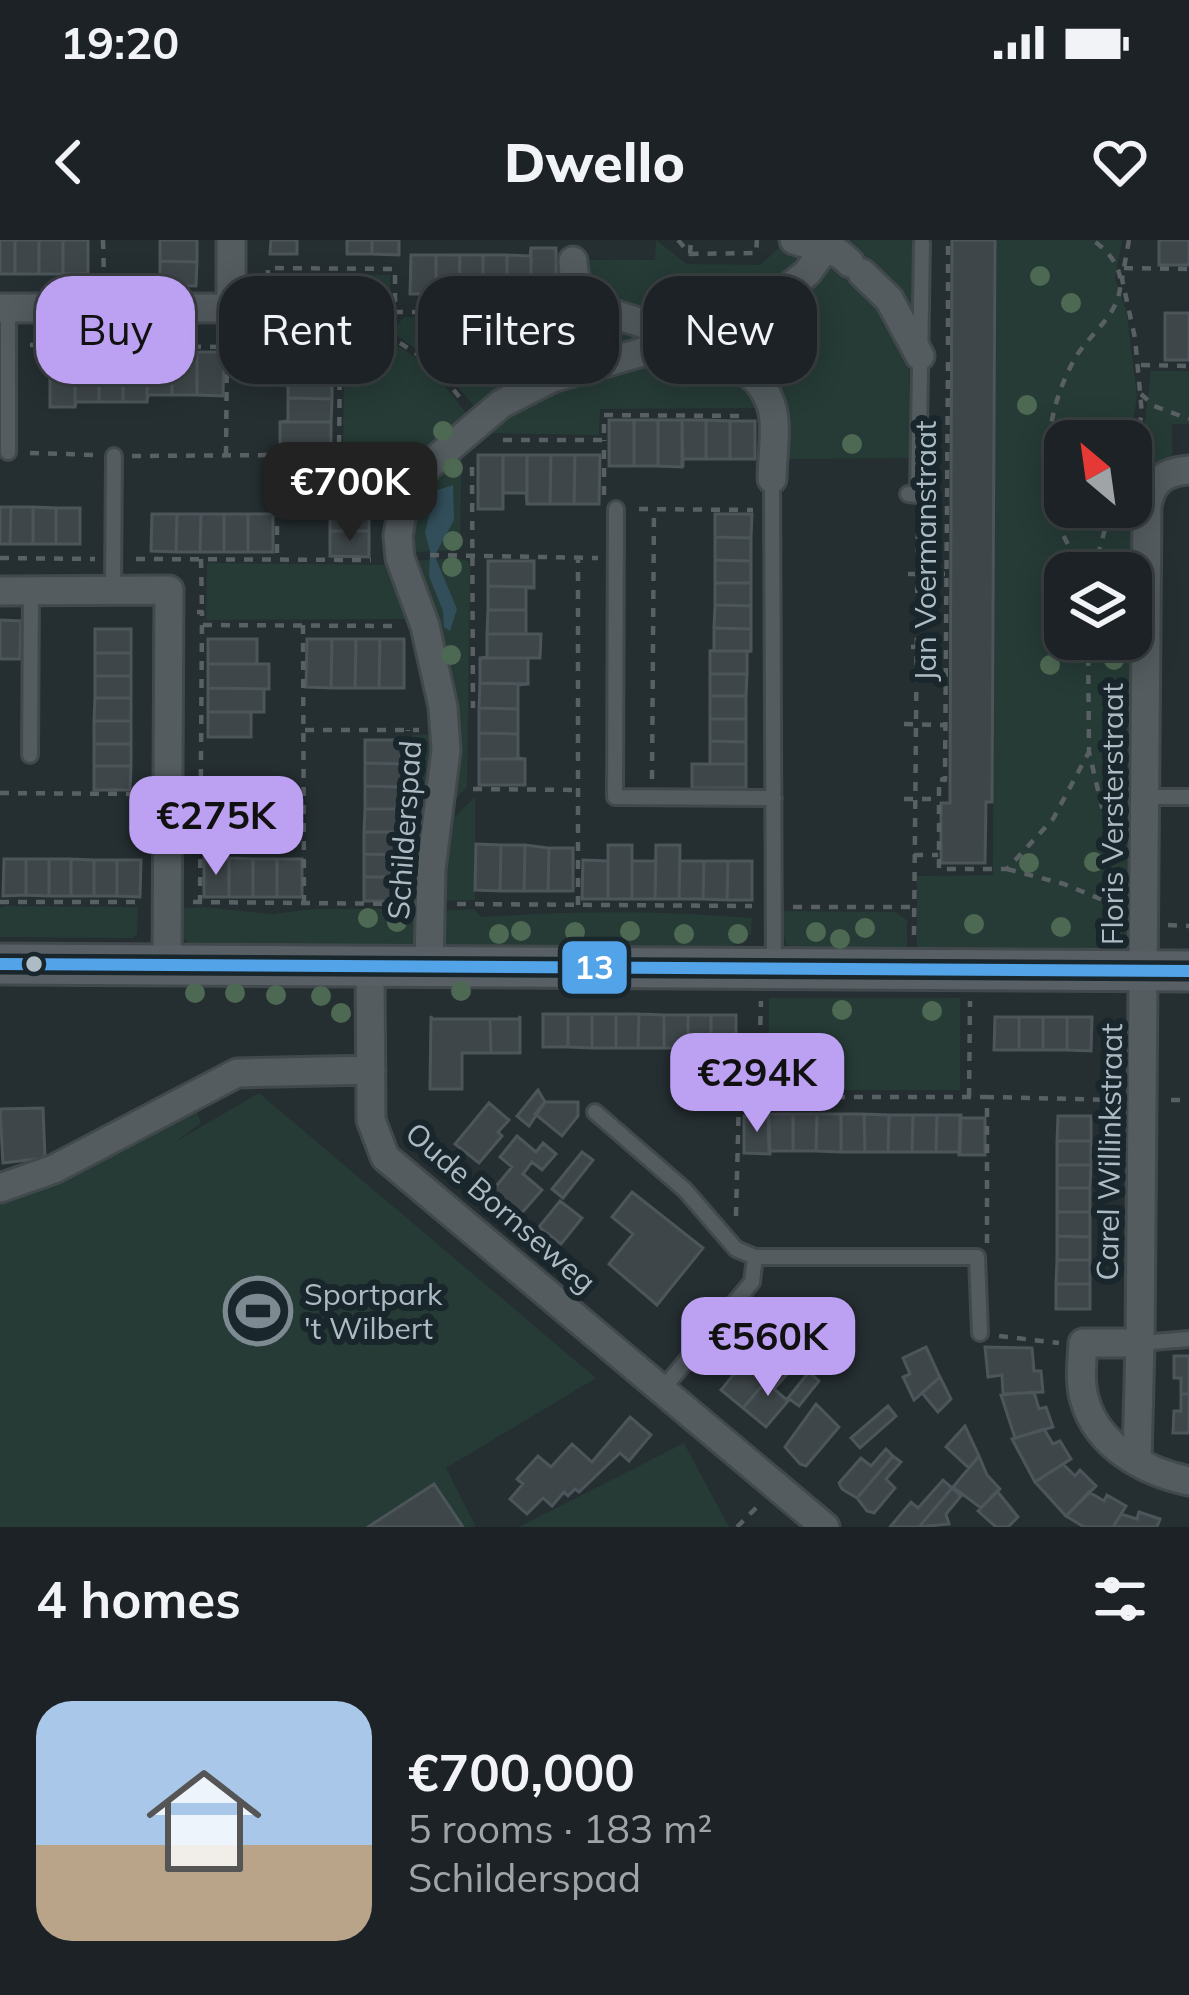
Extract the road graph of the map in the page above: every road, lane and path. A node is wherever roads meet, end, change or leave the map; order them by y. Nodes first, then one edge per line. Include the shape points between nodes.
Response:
1 (104, 240) edge
2 (232, 240) edge
3 (678, 240) edge
4 (691, 240) edge
5 (757, 240) edge
6 (794, 240) edge
7 (948, 240) edge
8 (1093, 240) edge
9 (1129, 240) edge
10 (922, 243) dead end
11 (828, 244) edge
12 (691, 254) junction
13 (573, 261) dead end
14 (1124, 268) junction
15 (1189, 269) edge
16 (105, 276) edge
17 (230, 276) edge
18 (268, 276) edge
19 (573, 276) edge
20 (803, 276) edge
21 (1122, 279) junction
22 (4, 308) edge
23 (36, 308) edge
24 (395, 312) junction
25 (418, 312) edge
26 (394, 322) edge
27 (394, 339) edge
28 (8, 345) junction
29 (219, 346) edge
30 (643, 351) edge
31 (920, 356) junction
32 (1139, 365) junction
33 (1189, 366) edge
34 (227, 384) edge
35 (340, 384) edge
36 (759, 384) edge
37 (1141, 394) junction
38 (756, 416) dead end
39 (1189, 419) edge
40 (1140, 420) edge
41 (485, 430) junction
42 (604, 440) junction
43 (8, 452) joint
44 (277, 454) junction
45 (226, 455) junction
46 (114, 456) junction
47 (472, 464) dead end
48 (1189, 470) edge
49 (772, 479) joint
50 (913, 495) joint
51 (610, 509) junction
52 (654, 509) junction
53 (759, 510) dead end
54 (1073, 552) edge
55 (423, 555) dead end
56 (0, 558) edge
57 (473, 558) junction
58 (578, 558) junction
59 (113, 559) junction
60 (277, 559) junction
61 (202, 560) junction
62 (378, 560) dead end
63 (908, 574) dead end
64 (918, 574) junction
65 (946, 574) junction
66 (112, 590) junction
67 (0, 591) edge
68 (31, 591) junction
69 (202, 612) junction
70 (169, 615) junction
71 (202, 625) junction
72 (303, 626) junction
73 (425, 626) junction
74 (914, 646) junction
75 (946, 647) junction
76 (1088, 660) edge
77 (473, 719) dead end
78 (904, 724) dead end
79 (914, 724) junction
80 (945, 725) junction
81 (305, 730) junction
82 (414, 730) dead end
83 (1089, 752) junction
84 (30, 755) dead end
85 (578, 790) junction
86 (472, 791) dead end
87 (0, 793) edge
88 (168, 794) junction
89 (652, 797) junction
90 (1145, 797) junction
91 (1189, 797) edge
92 (774, 798) junction
93 (904, 799) dead end
94 (914, 799) junction
95 (939, 799) junction
96 (200, 812) junction
97 (305, 813) junction
98 (914, 855) junction
99 (938, 855) junction
100 (1007, 868) junction
101 (1115, 868) dead end
102 (1117, 889) dead end
103 (200, 903) dead end
104 (304, 904) dead end
105 (578, 905) dead end
106 (914, 952) dead end
107 (0, 964) edge
108 (167, 965) junction
109 (370, 966) junction
110 (429, 966) junction
111 (1144, 970) junction
112 (1189, 971) edge
113 (768, 980) junction
114 (970, 991) dead end
115 (371, 1070) junction
116 (758, 1097) junction
117 (969, 1097) junction
118 (987, 1097) junction
119 (1141, 1100) junction
120 (595, 1112) dead end
121 (0, 1188) edge
122 (736, 1249) junction
123 (754, 1257) junction
124 (977, 1257) junction
125 (980, 1333) joint
126 (1140, 1339) junction
127 (1189, 1339) edge
128 (1083, 1343) junction
129 (662, 1390) junction
130 (1137, 1461) junction
131 (1189, 1481) edge
132 (825, 1527) edge

1 - 16 path
2 - 17 street
3 - 12 path
4 - 12 path
5 - 12 path via 756,253
6 - 11 street
7 - 65 path, Jan Voermanstraat
8 - 21 path
9 - 14 path
10 - 31 lane
11 - 20 street, Schilderspad
11 - 31 street via 889,298
13 - 19 street
14 - 15 path
14 - 21 path
18 - 24 path via 268,268 395,269
21 - 32 path
21 - 54 path via 1112,312 1079,352 1052,413 1047,458
22 - 23 street
22 - 28 lane
24 - 25 path
24 - 26 path
27 - 41 path via 434,364
28 - 29 path
28 - 43 lane
30 - 41 street, Schilderspad via 552,378
31 - 50 lane
32 - 33 path
32 - 37 path
34 - 45 path
35 - 44 path via 339,454
36 - 49 street via 772,416
37 - 39 path
37 - 40 path
38 - 42 path via 604,415
41 - 42 path
41 - 73 street, Schilderspad via 427,467 404,500 400,558
42 - 51 path
43 - 46 path
44 - 45 path
44 - 60 path
45 - 46 path
46 - 59 lane
47 - 57 path
48 - 90 street, Floris Versterstraat via 1168,471 1152,484 1147,507
49 - 92 lane
50 - 64 path
51 - 52 path
51 - 58 path via 602,558
51 - 89 lane via 614,797
52 - 53 path
52 - 89 path
55 - 57 path
56 - 59 path
57 - 58 path
57 - 77 path
58 - 85 path
59 - 61 path
59 - 66 lane
60 - 61 path
60 - 62 path
61 - 69 path
63 - 64 path
64 - 65 path
64 - 74 path
65 - 75 path, Jan Voermanstraat
66 - 68 street
66 - 70 street via 169,590
67 - 68 street
68 - 84 lane
69 - 70 path
69 - 71 path
70 - 88 street
71 - 72 path
71 - 96 path
72 - 73 path
72 - 81 path
73 - 110 street, Schilderspad via 446,750
74 - 75 path
74 - 79 path
75 - 80 path, Jan Voermanstraat
76 - 83 path
78 - 79 path
79 - 80 path
79 - 94 path
80 - 95 path, Jan Voermanstraat
81 - 82 path
81 - 97 path
83 - 100 path via 1053,819
83 - 101 path
85 - 86 path
85 - 105 path
87 - 88 path
88 - 108 street
89 - 92 lane
90 - 91 lane
90 - 111 street, Floris Versterstraat
92 - 113 lane
93 - 94 path
94 - 95 path
94 - 98 path
95 - 99 path, Jan Voermanstraat
96 - 97 path
96 - 103 path
97 - 104 path
98 - 99 path
98 - 106 path
99 - 100 path via 938,869
100 - 102 path via 1115,906
107 - 108 street
108 - 109 street
109 - 110 street
109 - 115 street, Oude Bornseweg
110 - 113 street
111 - 112 street
111 - 113 street
111 - 119 street, Carel Willinkstraat
113 - 116 path
114 - 117 path
115 - 121 street via 237,1073
115 - 129 street, Oude Bornseweg via 371,1120 385,1156
116 - 117 path
116 - 122 path via 737,1104
117 - 118 path
118 - 119 path
118 - 124 path via 988,1241
119 - 126 street, Carel Willinkstraat
120 - 122 lane via 685,1190
122 - 123 lane
123 - 124 lane
123 - 129 lane via 752,1282
124 - 125 lane
125 - 128 path
126 - 127 lane
126 - 128 street
126 - 130 street, Carel Willinkstraat
128 - 130 street via 1084,1400 1106,1438
129 - 132 street, Oude Bornseweg
130 - 131 street

